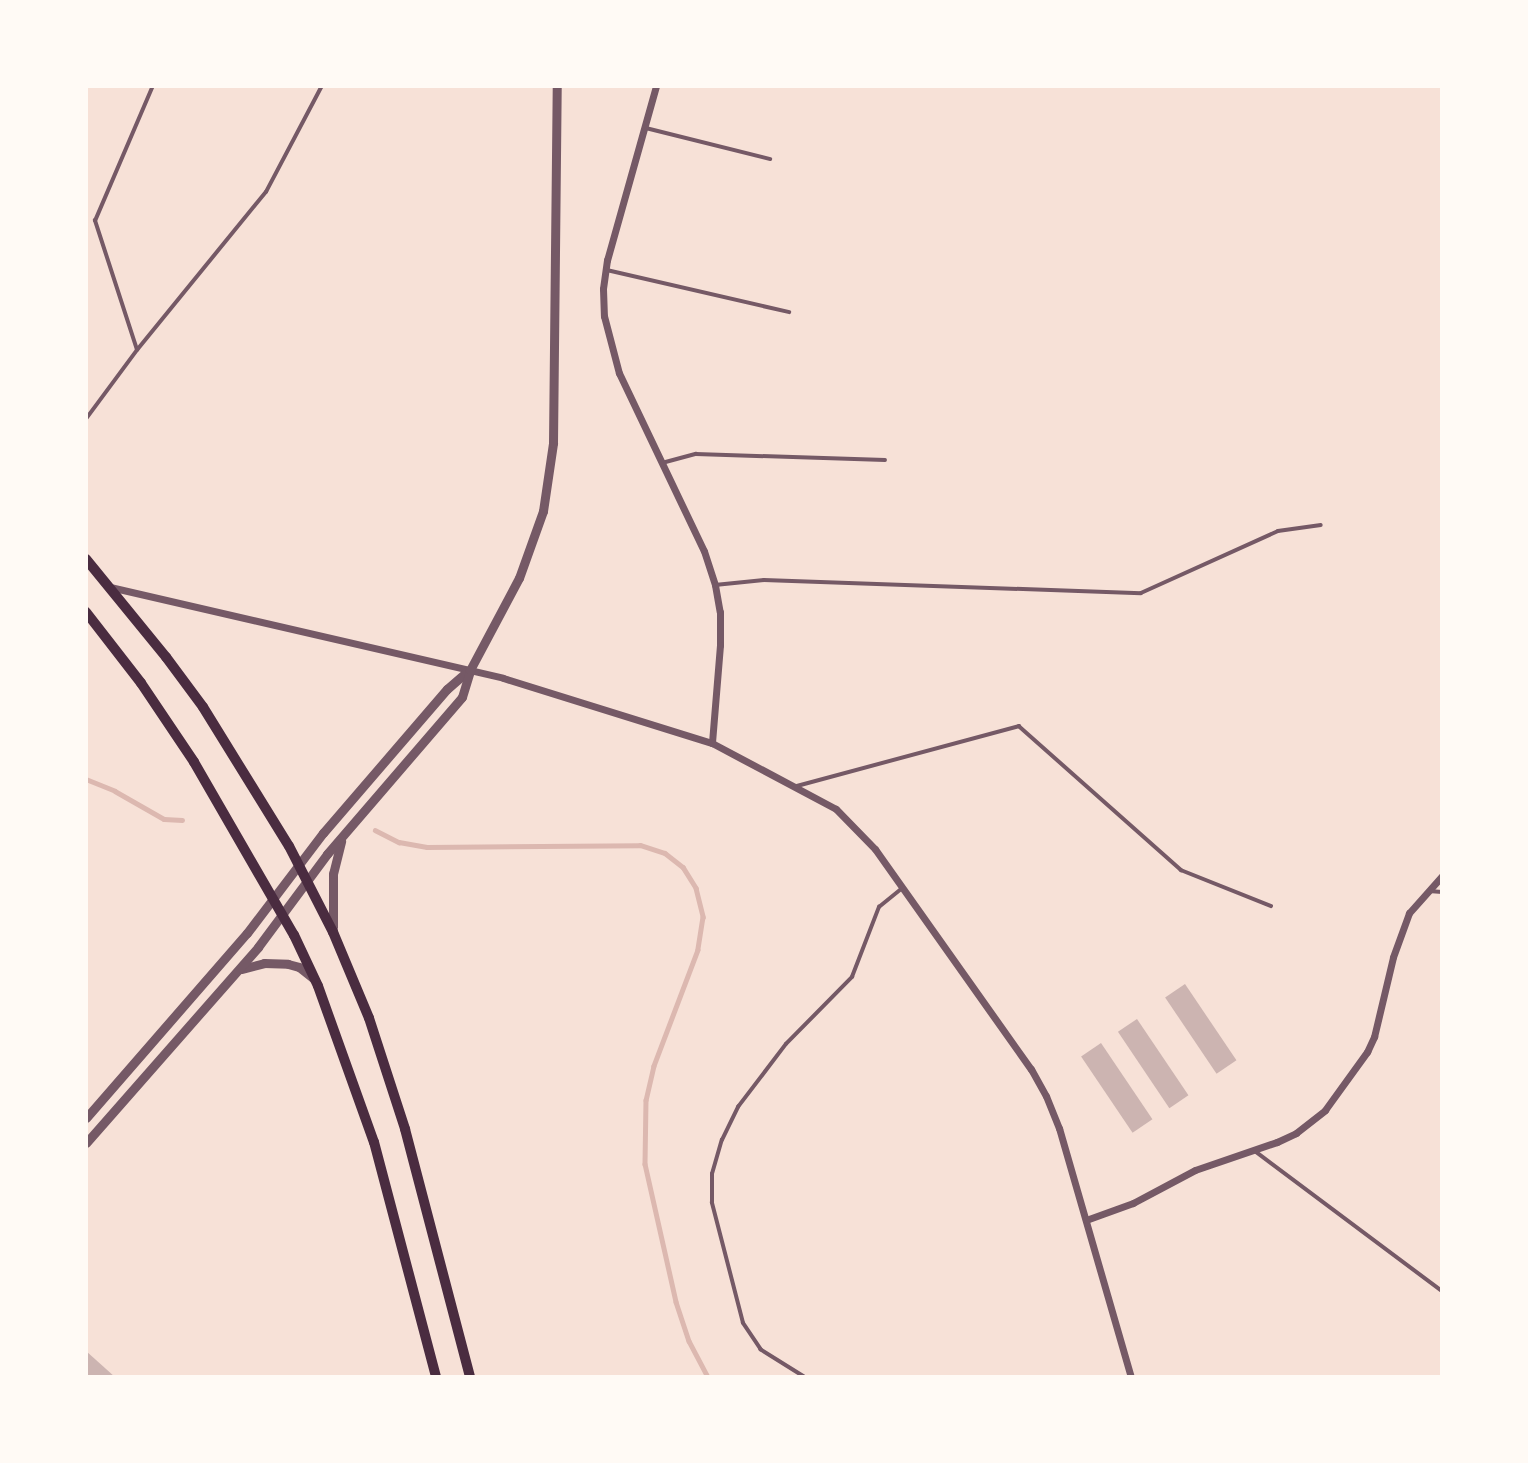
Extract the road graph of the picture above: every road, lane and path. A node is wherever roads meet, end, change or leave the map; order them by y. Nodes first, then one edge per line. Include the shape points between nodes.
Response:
1 (153, 86) edge
2 (322, 86) edge
3 (556, 86) edge
4 (656, 86) edge
5 (644, 127) junction
6 (770, 159) dead end
7 (605, 269) junction
8 (789, 312) dead end
9 (137, 350) junction
10 (86, 419) edge
11 (885, 460) dead end
12 (662, 463) junction
13 (1321, 524) dead end
14 (86, 559) edge
15 (715, 585) junction
16 (110, 587) junction
17 (86, 612) edge
18 (470, 670) junction
19 (712, 743) junction
20 (795, 786) junction
21 (346, 832) junction
22 (299, 865) junction
23 (1442, 876) edge
24 (307, 881) junction
25 (903, 888) junction
26 (1426, 891) junction
27 (1442, 892) edge
28 (273, 898) junction
29 (1271, 906) dead end
30 (282, 915) junction
31 (333, 932) junction
32 (237, 971) junction
33 (315, 980) junction
34 (86, 1118) edge
35 (86, 1143) edge
36 (1253, 1150) junction
37 (1086, 1220) junction
38 (1442, 1291) edge
39 (436, 1377) edge
40 (470, 1377) edge
41 (804, 1377) edge
42 (1131, 1377) edge

1 - 9 lane via 95,221
2 - 9 lane via 266,191
3 - 18 street via 557,258 550,477 519,578
4 - 5 street
5 - 6 lane
5 - 7 street
7 - 8 lane
7 - 12 street via 604,316 609,343
9 - 10 lane
11 - 12 lane via 696,454
12 - 15 street
13 - 15 lane via 1278,531 1140,593 764,580
14 - 16 main road
15 - 19 street via 720,645
16 - 18 street
16 - 22 main road via 203,707
17 - 28 main road via 168,719
18 - 19 street
18 - 21 street via 462,697
18 - 22 street via 447,689
19 - 20 street
20 - 25 street via 856,826
20 - 29 lane via 1019,726 1181,870
21 - 24 street
21 - 31 street via 333,874
22 - 24 main road
22 - 28 street
23 - 26 street
24 - 30 street
24 - 31 main road
25 - 37 street via 1046,1096
25 - 41 lane via 879,907 852,977 786,1044 738,1107 712,1174 712,1203 743,1323 761,1350
26 - 27 lane
26 - 36 street via 1399,934 1379,1021 1359,1063 1311,1123
28 - 30 main road
28 - 34 street
30 - 32 street
30 - 33 main road
31 - 40 main road via 369,1018 405,1129
32 - 33 street via 276,963 299,967
32 - 35 street
33 - 39 main road via 374,1142
36 - 37 street via 1195,1170 1133,1203
36 - 38 lane
37 - 42 street

